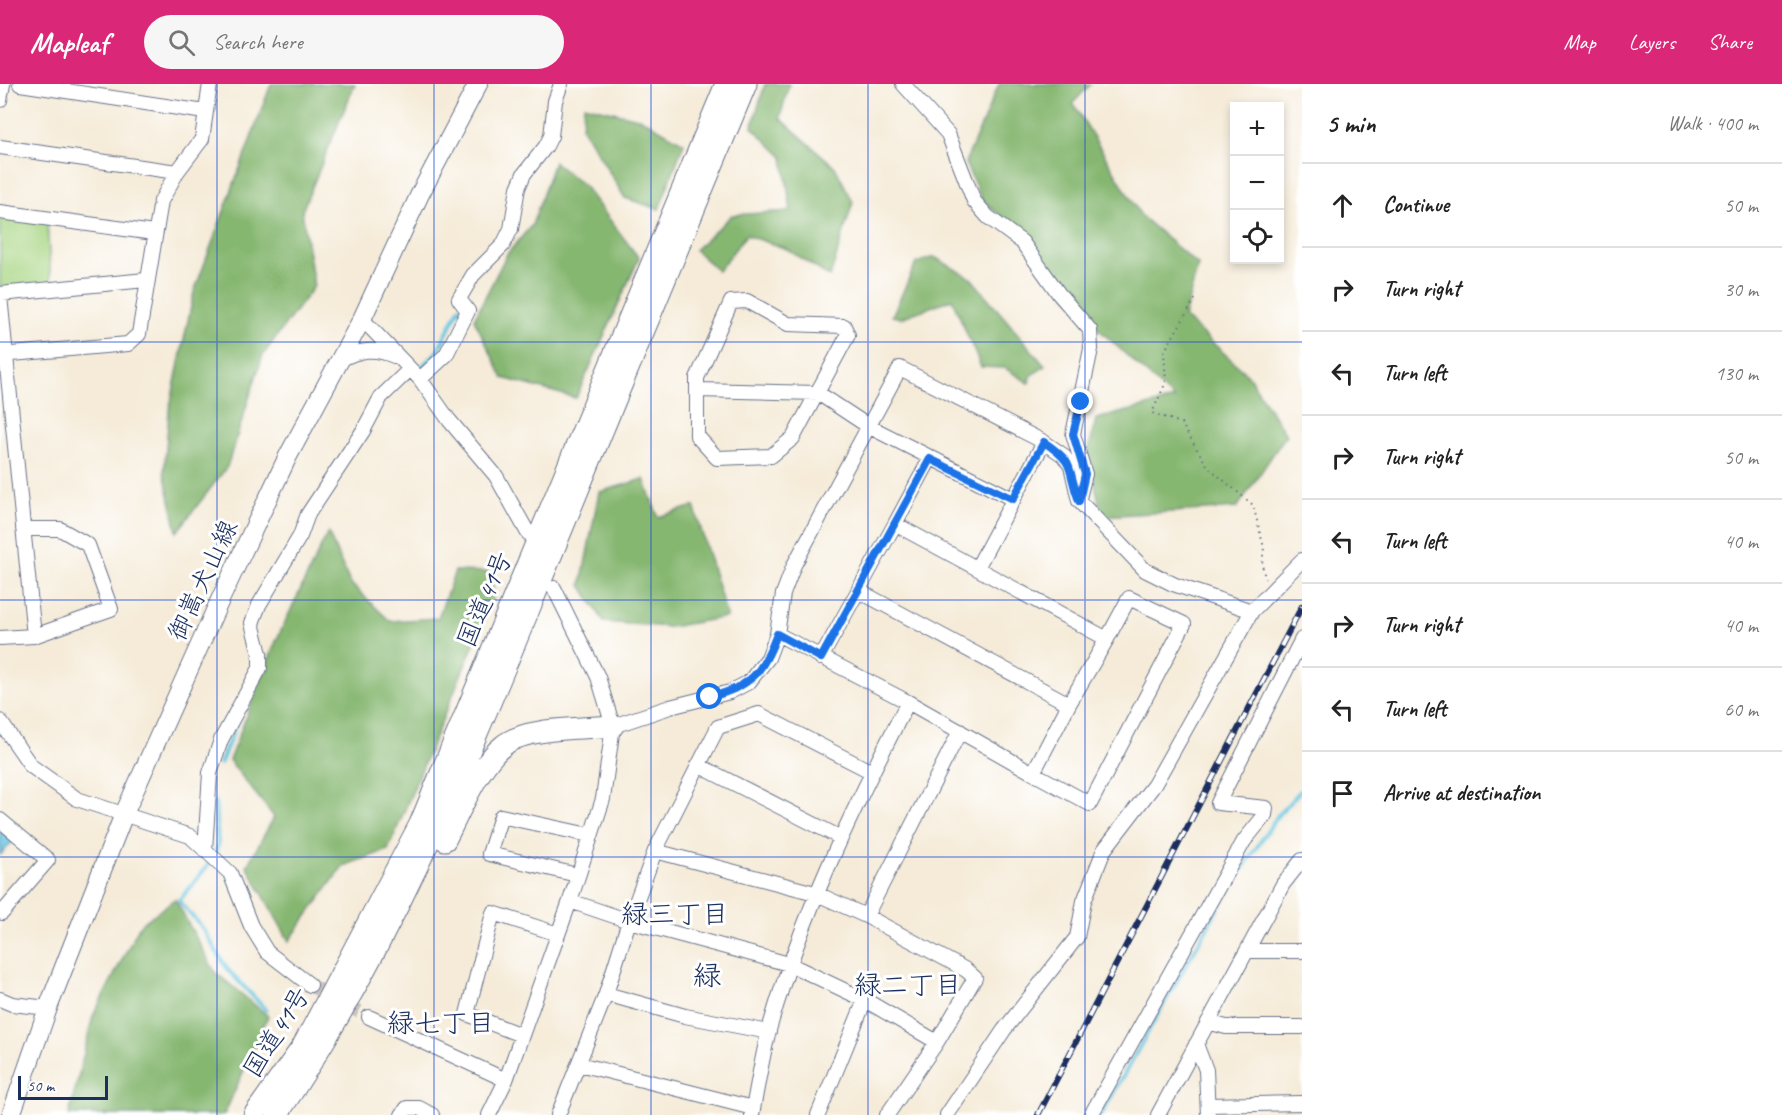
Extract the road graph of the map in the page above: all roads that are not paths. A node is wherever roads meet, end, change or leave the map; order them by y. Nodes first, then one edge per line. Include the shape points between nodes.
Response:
1 (3, 84) edge
2 (20, 84) edge
3 (210, 84) edge
4 (478, 84) edge
5 (561, 84) edge
6 (726, 84) edge
7 (746, 84) edge
8 (903, 84) edge
9 (0, 100) edge
10 (205, 112) junction
11 (0, 147) edge
12 (177, 172) junction
13 (0, 212) edge
14 (154, 233) junction
15 (146, 280) junction
16 (0, 295) edge
17 (362, 319) junction
18 (2, 355) edge
19 (399, 358) junction
20 (340, 360) junction
21 (415, 374) junction
22 (697, 390) junction
23 (818, 393) junction
24 (868, 426) junction
25 (1044, 442) junction
26 (930, 459) junction
27 (1013, 499) junction
28 (1079, 501) junction
29 (895, 524) junction
30 (23, 529) junction
31 (528, 533) dead end
32 (1302, 560) edge
33 (976, 568) junction
34 (554, 588) dead end
35 (859, 591) junction
36 (1252, 610) junction
37 (777, 634) junction
38 (34, 636) junction
39 (0, 638) edge
40 (1107, 639) junction
41 (1302, 639) edge
42 (821, 658) junction
43 (908, 702) junction
44 (1069, 704) junction
45 (0, 721) edge
46 (613, 726) junction
47 (960, 731) junction
48 (698, 765) junction
49 (872, 772) junction
50 (1033, 773) junction
51 (124, 814) junction
52 (0, 820) edge
53 (589, 835) junction
54 (839, 837) junction
55 (205, 850) junction
56 (655, 851) junction
57 (1302, 860) edge
58 (577, 875) junction
59 (1295, 876) edge
60 (815, 893) junction
61 (570, 901) junction
62 (0, 911) edge
63 (866, 916) junction
64 (628, 921) junction
65 (558, 934) junction
66 (1247, 951) junction
67 (1302, 951) edge
68 (375, 953) junction
69 (789, 964) junction
70 (310, 985) tunnel mouth
71 (606, 994) junction
72 (0, 999) edge
73 (865, 1000) junction
74 (48, 1008) junction
75 (369, 1017) tunnel mouth
76 (1209, 1022) junction
77 (1302, 1027) edge
78 (769, 1032) junction
79 (521, 1035) junction
80 (937, 1042) junction
81 (1196, 1044) junction
82 (579, 1064) junction
83 (506, 1080) junction
84 (1302, 1103) edge
85 (1208, 1110) edge
86 (752, 1112) edge
87 (496, 1113) edge
88 (11, 1115) edge
89 (255, 1115) edge
90 (277, 1115) edge
91 (402, 1115) edge
92 (432, 1115) edge
93 (558, 1115) edge
94 (818, 1115) edge
95 (887, 1115) edge
96 (947, 1115) edge
97 (1091, 1115) edge
98 (1158, 1115) edge

1 - 9 street
2 - 10 street
3 - 10 street
4 - 17 main road, 御嵩犬山線 via 420,194
5 - 21 street via 551,136 518,188 512,229 503,245 473,275 459,299 468,311 446,355
6 - 89 highway, 国道41号 via 420,824 303,1046
7 - 68 highway, 国道41号 via 454,790
8 - 28 street via 948,134 974,201 988,217 1022,242 1090,330 1091,349 1073,434 1085,474
10 - 12 street via 202,139
11 - 12 street
12 - 14 street via 161,201
13 - 14 street
14 - 15 street
15 - 16 street
15 - 18 street via 139,334 128,344
16 - 18 street
17 - 19 street
17 - 20 main road, 御嵩犬山線
18 - 30 street
19 - 20 street via 371,350
19 - 21 street
20 - 51 main road, 御嵩犬山線 via 288,456
21 - 31 street via 496,476
21 - 55 street via 381,397 308,514 300,536 258,605 252,623 260,668 221,740 210,773
22 - 23 street
22 - 23 street via 697,436 717,458 771,456 793,438
22 - 23 street via 697,378 731,302 747,301 788,324 844,326 848,335
23 - 24 street
24 - 25 street via 900,368
24 - 26 street
24 - 37 street via 794,565 783,594
25 - 27 street
25 - 28 street via 1071,466
26 - 27 street
26 - 29 street
27 - 33 street
28 - 36 street via 1145,570 1173,584
29 - 33 street
29 - 35 street
30 - 38 street
30 - 38 street via 60,529 88,545 111,609
32 - 36 street
33 - 40 street
34 - 46 street via 598,677
35 - 42 street
35 - 44 street
36 - 96 street via 1154,785 1104,850 1084,901 1077,937 1004,1030
37 - 42 street
37 - 46 street via 768,658 749,682 730,692
38 - 39 street
40 - 44 street
40 - 50 street via 1129,598 1184,624 1090,804
41 - 97 street via 1218,803 1266,808 1265,815 1244,841
42 - 43 street
43 - 47 street
43 - 49 street
44 - 50 street
45 - 51 street via 31,766 77,799
46 - 53 street via 603,799
46 - 68 highway via 523,736 495,753 411,901
47 - 50 street
47 - 63 street
48 - 49 street via 718,727 759,714
48 - 54 street
48 - 56 street
49 - 54 street
51 - 55 street via 190,836
51 - 74 main road, 御嵩犬山線
52 - 62 street via 48,860
53 - 58 street
53 - 58 street via 501,816 489,854
54 - 60 street
55 - 70 street via 230,873 251,926 267,952
56 - 60 street
56 - 64 street
57 - 59 street
58 - 61 street
59 - 66 street
60 - 63 street
60 - 69 street
61 - 64 street
61 - 65 street
63 - 80 street via 975,978
64 - 69 street
64 - 71 street
65 - 79 street
65 - 79 street via 493,913 467,1014
66 - 67 street
66 - 76 street
68 - 90 highway, 国道41号 via 312,1064
69 - 73 street
69 - 78 street
71 - 78 street via 685,1016
71 - 82 street
72 - 74 street
73 - 80 street
73 - 94 street
74 - 88 main road, 御嵩犬山線
75 - 83 street
76 - 77 street via 1226,1028
76 - 81 street
78 - 86 street
79 - 83 street
80 - 95 street
81 - 85 street via 1206,1070
81 - 98 street
82 - 86 street
82 - 93 street
83 - 87 street
84 - 85 street
91 - 92 street via 407,1108 419,1108

